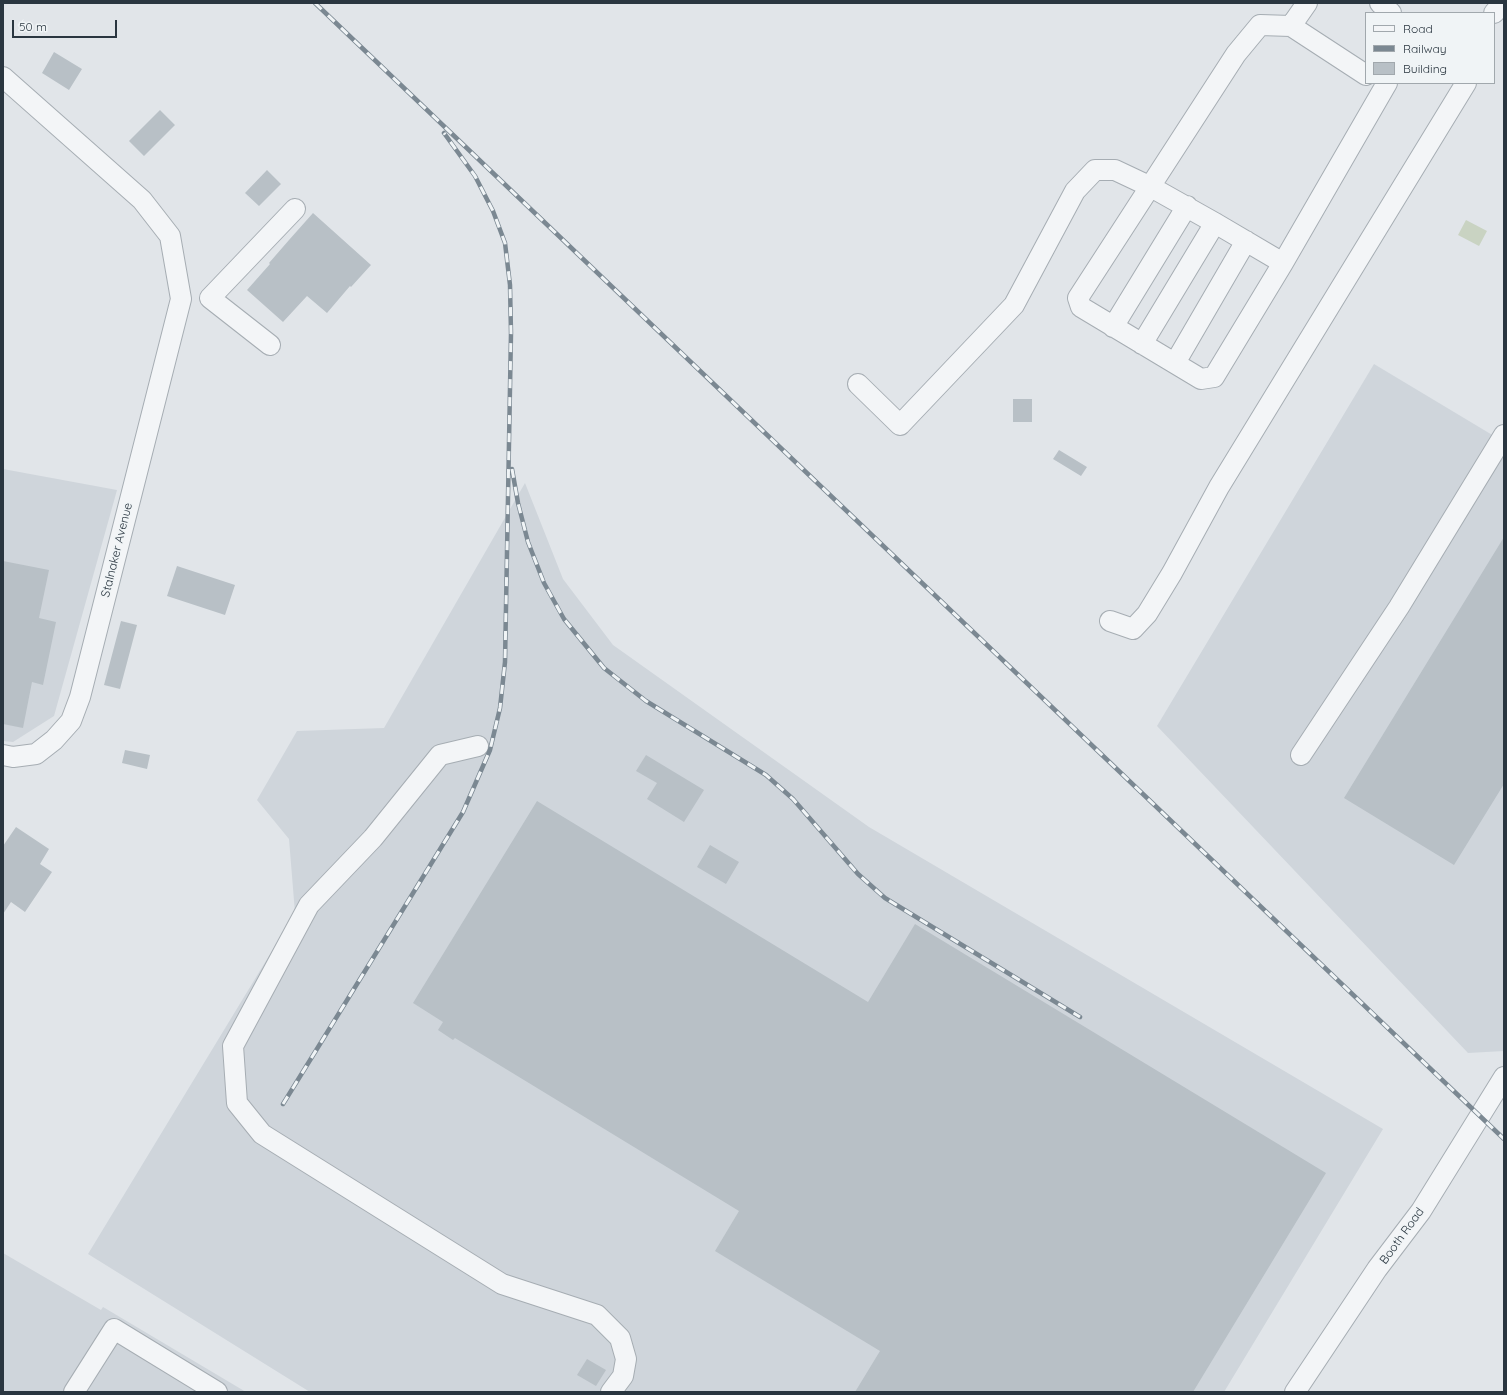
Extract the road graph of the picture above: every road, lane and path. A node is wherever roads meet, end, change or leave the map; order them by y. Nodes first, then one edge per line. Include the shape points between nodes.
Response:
1 (1307, 3) edge
2 (1380, 3) edge
3 (1503, 3) edge
4 (1390, 12) edge
5 (1495, 12) edge
6 (1291, 26) junction
7 (1365, 74) edge
8 (3, 77) edge
9 (1383, 84) edge
10 (1465, 84) edge
11 (1151, 187) junction
12 (1187, 206) junction
13 (295, 209) dead end
14 (1215, 222) junction
15 (1246, 241) junction
16 (1283, 263) junction
17 (210, 298) junction
18 (181, 299) junction
19 (1113, 328) junction
20 (1142, 344) junction
21 (270, 346) dead end
22 (1175, 363) junction
23 (858, 384) dead end
24 (1504, 435) edge
25 (1110, 621) dead end
26 (478, 746) dead end
27 (3, 755) edge
28 (1301, 755) dead end
29 (1504, 1077) edge
30 (74, 1392) edge
31 (217, 1392) edge
32 (611, 1392) edge
33 (1295, 1392) edge

1 - 6 street
2 - 4 street
3 - 5 street
6 - 7 street
6 - 11 street via 1260,24 1236,54
8 - 18 street via 142,200 170,236
9 - 16 street
10 - 25 street via 1219,487 1147,614 1133,628
11 - 12 street
11 - 19 street via 1078,298 1081,307
11 - 23 street via 1115,170 1095,170 1075,191 1014,305 900,425
12 - 14 street
12 - 19 street
13 - 17 street
14 - 15 street
14 - 20 street
15 - 16 street
15 - 22 street
16 - 22 street via 1214,377 1201,379
17 - 18 street
17 - 21 street
18 - 27 street, Stalnaker Avenue via 80,697 71,721 54,740 36,754
19 - 20 street
20 - 22 street
24 - 28 street via 1399,608
26 - 32 street via 440,755 373,838 309,905 232,1046 237,1103 262,1134 502,1284 597,1314 620,1338 626,1359 623,1376
29 - 33 street, Booth Road via 1421,1211 1377,1269
30 - 31 street via 114,1329

